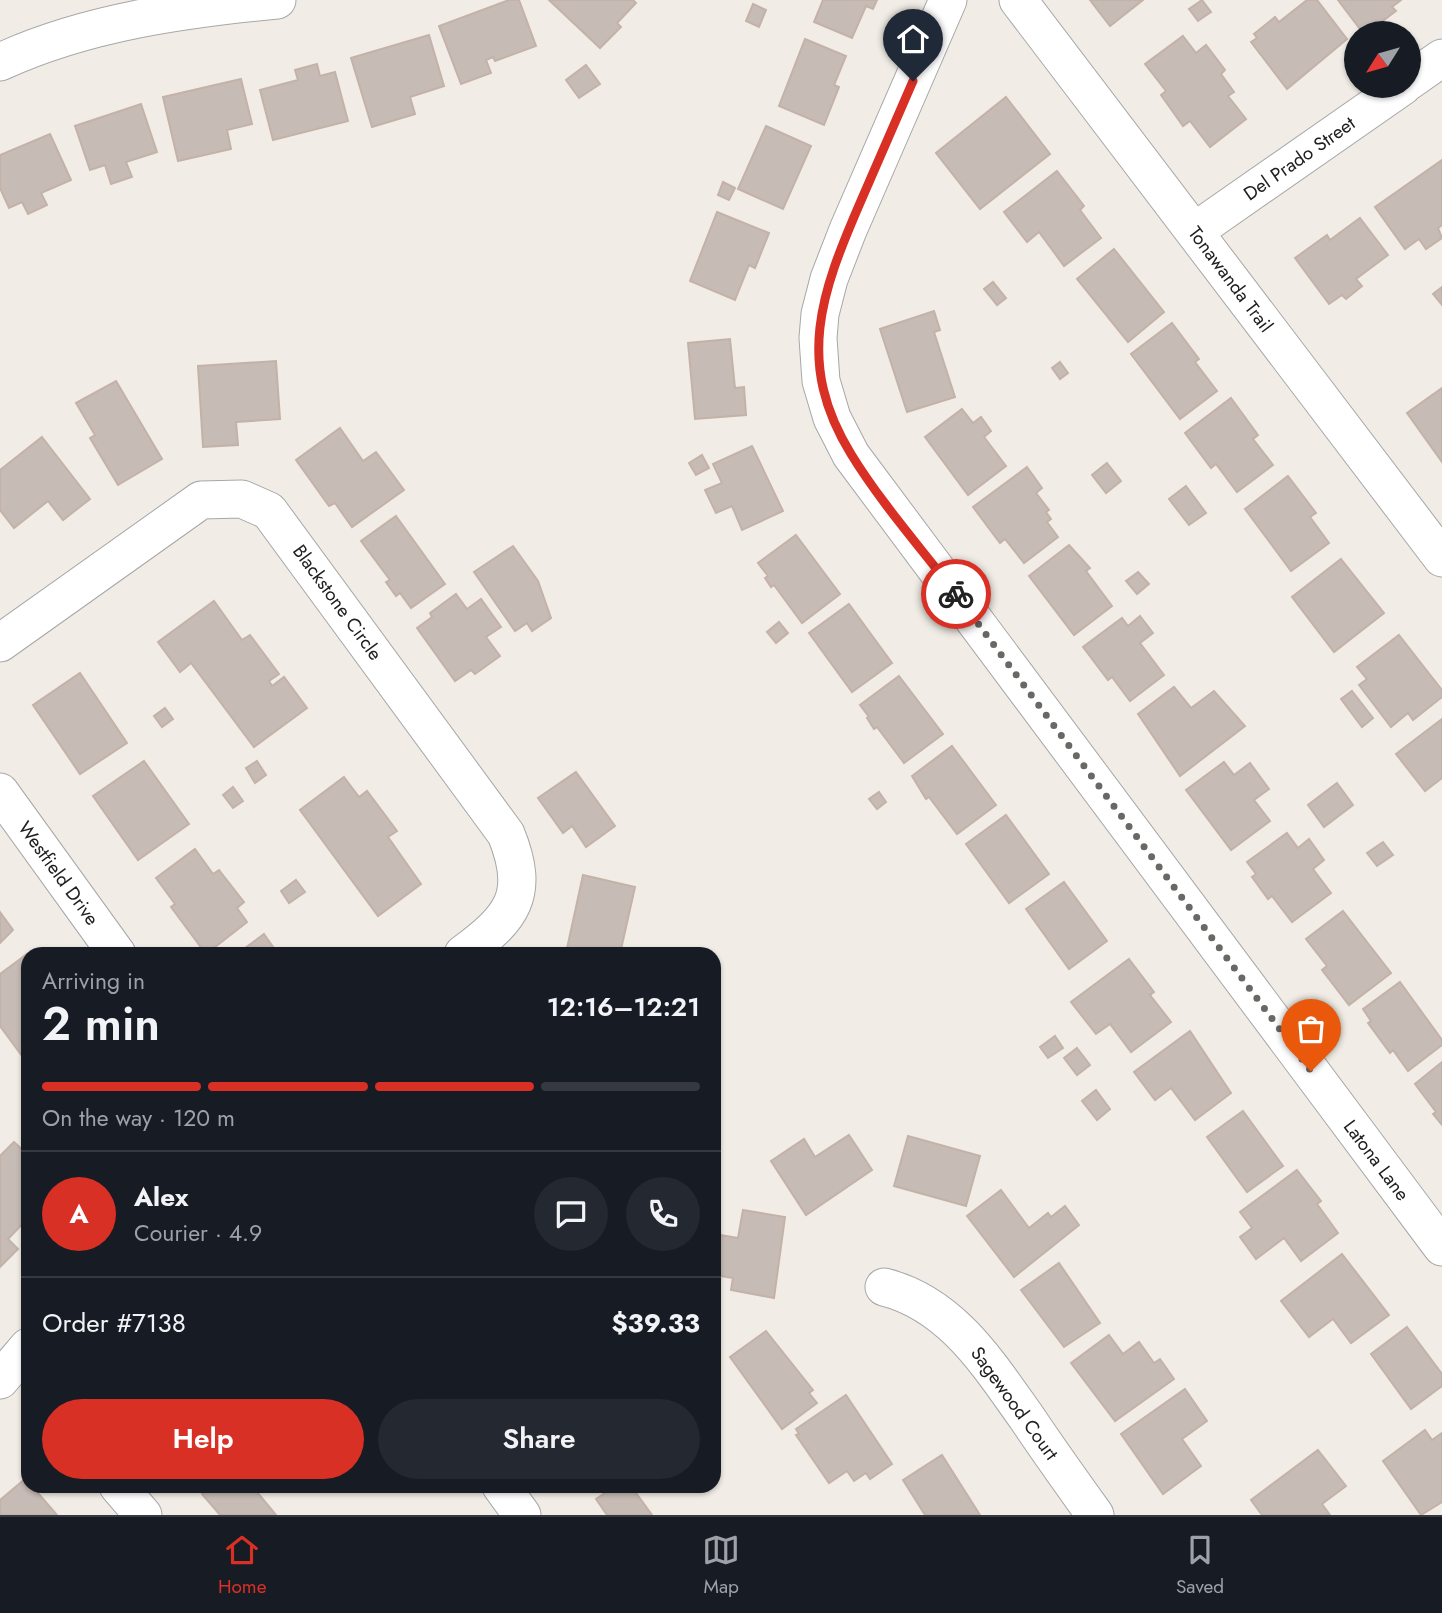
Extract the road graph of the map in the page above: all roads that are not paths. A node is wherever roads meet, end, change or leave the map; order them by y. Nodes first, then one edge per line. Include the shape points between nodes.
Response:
1 (277, 0) edge
2 (948, 0) edge
3 (1018, 0) edge
4 (179, 5) edge
5 (1442, 58) edge
6 (0, 62) edge
7 (1421, 73) edge
8 (1386, 98) edge
9 (1195, 231) junction
10 (1441, 554) edge
11 (0, 643) edge
12 (0, 792) edge
13 (112, 947) edge
14 (472, 947) edge
15 (1442, 1247) edge
16 (884, 1287) dead end
17 (124, 1493) edge
18 (506, 1493) edge
19 (143, 1515) edge
20 (522, 1515) edge
21 (1095, 1515) edge

1 - 4 street
2 - 15 street, Latona Lane via 829,279 818,338 821,381 832,418 851,455
3 - 9 street, Tonawanda Trail
4 - 6 street
5 - 7 street
8 - 9 street, Del Prado Street
9 - 10 street, Tonawanda Trail
11 - 14 street, Blackstone Circle via 201,500 242,499 269,511 506,834 516,858 515,901 492,932
12 - 13 street, Westfield Drive
16 - 21 street, Sagewood Court via 947,1320 978,1349
17 - 19 street
18 - 20 street

